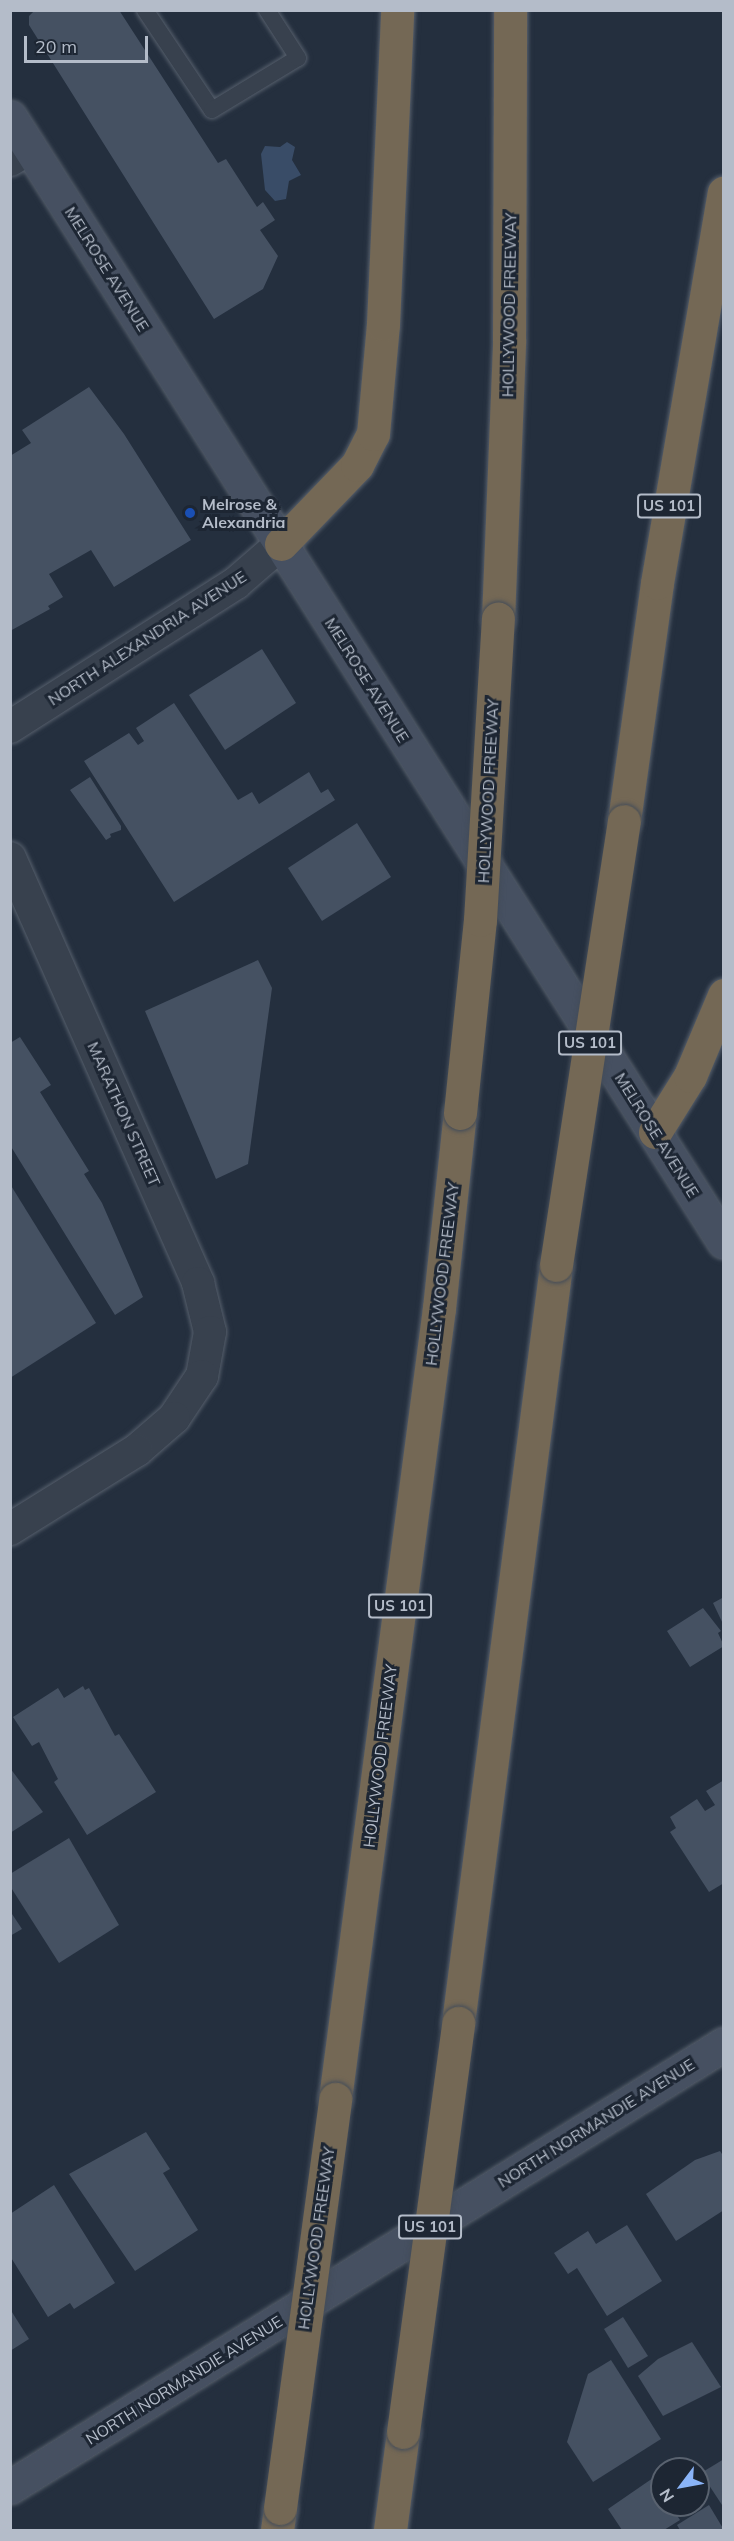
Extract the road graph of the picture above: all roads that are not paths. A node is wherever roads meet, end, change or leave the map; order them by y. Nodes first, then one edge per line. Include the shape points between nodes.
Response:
1 (145, 10) edge
2 (267, 10) edge
3 (398, 10) edge
4 (510, 10) edge
5 (10, 117) edge
6 (20, 154) edge
7 (723, 193) edge
8 (281, 544) junction
9 (10, 727) edge
10 (10, 858) edge
11 (723, 995) edge
12 (655, 1132) junction
13 (721, 1233) edge
14 (10, 1529) edge
15 (723, 2044) edge
16 (10, 2487) edge
17 (278, 2519) edge
18 (390, 2530) edge

1 - 2 lane via 212,110 298,58
3 - 8 highway via 384,324 373,434 357,465
4 - 17 highway, HOLLYWOOD FREEWAY / US 101, bridge via 509,340 480,920 439,1308
5 - 6 main road, MELROSE AVENUE
6 - 8 main road, MELROSE AVENUE
7 - 18 highway, US 101, bridge via 657,583 556,1265
8 - 9 street, NORTH ALEXANDRIA AVENUE via 236,583
8 - 12 main road, MELROSE AVENUE
10 - 14 street, MARATHON STREET via 198,1283 210,1332 202,1376 174,1418 137,1450
11 - 12 highway via 690,1076
12 - 13 main road, MELROSE AVENUE
15 - 16 main road, NORTH NORMANDIE AVENUE

